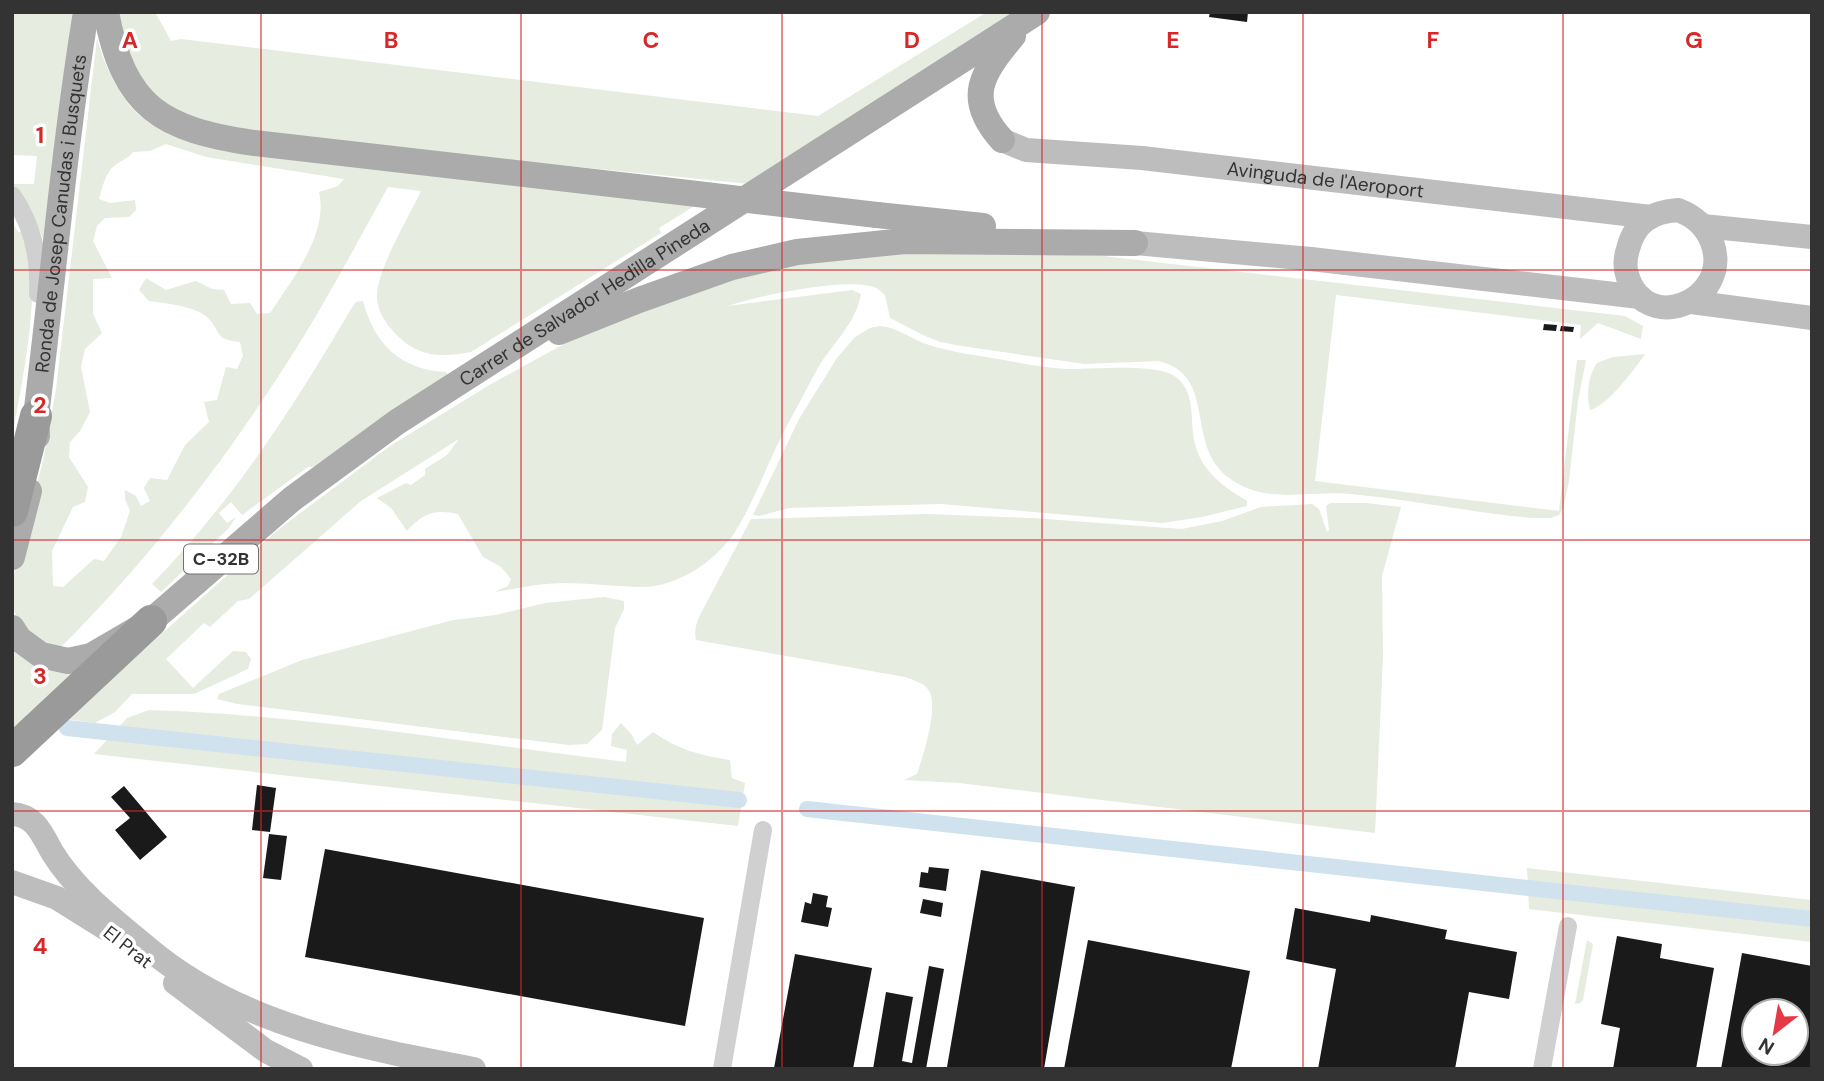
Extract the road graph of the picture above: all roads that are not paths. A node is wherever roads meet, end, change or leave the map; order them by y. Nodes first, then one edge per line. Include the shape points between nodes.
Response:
1 (86, 12) edge
2 (106, 12) edge
3 (1033, 15) edge
4 (1002, 139) joint
5 (12, 195) edge
6 (1651, 217) junction
7 (1703, 226) junction
8 (1812, 237) edge
9 (1135, 243) junction
10 (1640, 297) junction
11 (1691, 302) junction
12 (1812, 318) edge
13 (463, 379) junction
14 (36, 416) junction
15 (12, 510) edge
16 (12, 557) edge
17 (151, 621) junction
18 (12, 628) edge
19 (12, 751) edge
20 (12, 814) edge
21 (763, 830) dead end
22 (12, 883) edge
23 (1568, 926) dead end
24 (273, 1060) edge
25 (301, 1069) edge
26 (474, 1069) edge
27 (722, 1069) edge
28 (1542, 1069) edge

1 - 14 main road, Ronda de Josep Canudas i Busquets
2 - 9 main road, bridge via 114,51 133,88 158,113 190,130 219,138
3 - 4 main road via 992,60 982,83 980,104 990,127
3 - 13 main road, Carrer de Salvador Hedilla Pineda
4 - 6 street, Avinguda de l'Aeroport via 1041,152 1156,160
5 - 14 street via 30,225 39,274
6 - 7 street, Avinguda de l'Aeroport via 1678,210
6 - 10 street via 1638,225 1625,267
7 - 8 street, Avinguda de l'Aeroport
7 - 11 street via 1715,251 1715,266 1711,280
9 - 10 street
9 - 13 main road via 905,241 797,252 732,267 639,300 568,327
10 - 11 street via 1664,309
11 - 12 street
13 - 17 main road, Carrer de Salvador Hedilla Pineda / C-32B via 292,499
14 - 15 highway
14 - 16 main road, Ronda de Josep Canudas i Busquets via 38,454
17 - 18 main road, C-32B via 91,656 68,661 41,655
17 - 19 highway, C-32B
20 - 26 street via 35,824 80,889 151,951 202,985 274,1020 382,1051
21 - 27 street
22 - 24 street, El Prat via 57,898 101,925
23 - 28 street
24 - 25 street, El Prat

